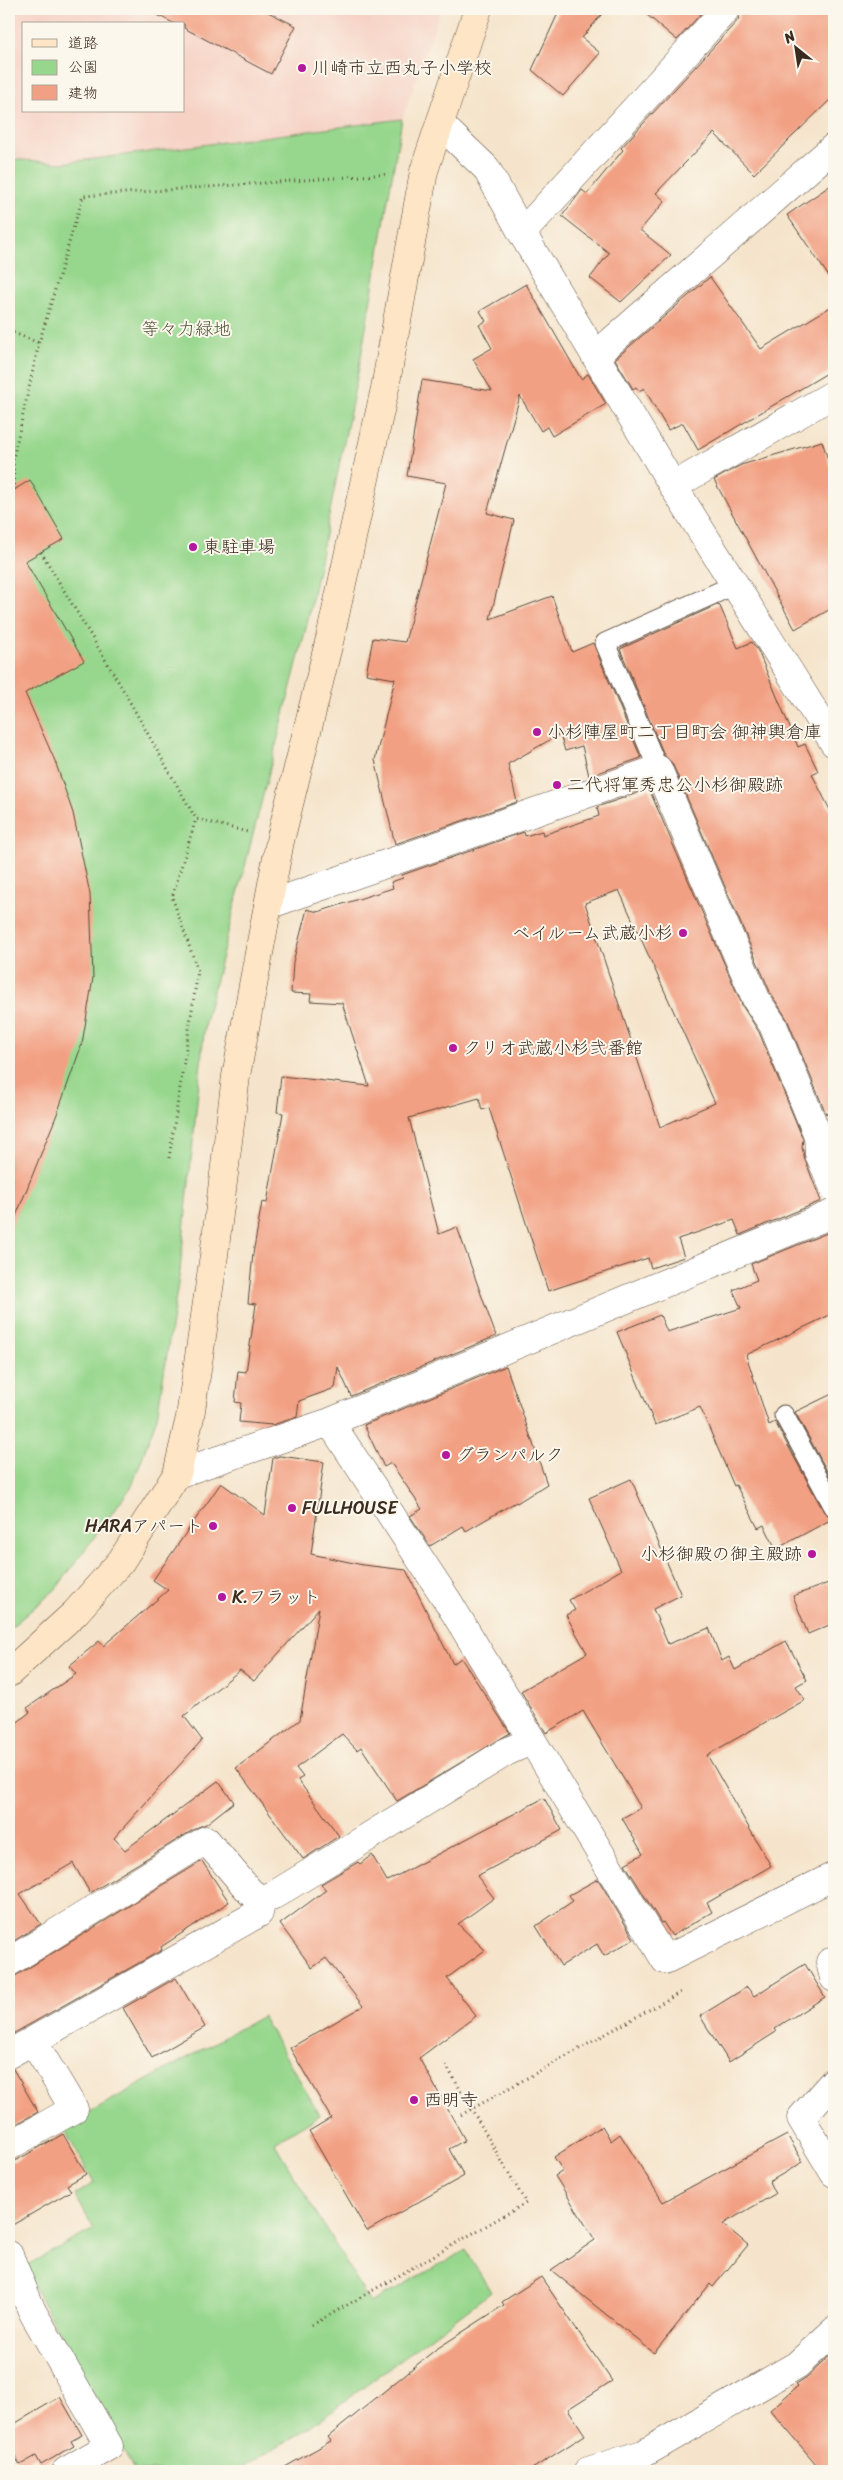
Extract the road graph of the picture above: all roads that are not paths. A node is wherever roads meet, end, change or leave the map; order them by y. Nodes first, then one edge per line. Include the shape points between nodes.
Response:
1 (478, 9) edge
2 (726, 9) edge
3 (440, 124) junction
4 (834, 146) edge
5 (522, 233) junction
6 (596, 356) junction
7 (834, 394) edge
8 (673, 486) junction
9 (734, 585) junction
10 (834, 743) edge
11 (658, 769) junction
12 (268, 905) junction
13 (834, 1188) edge
14 (834, 1213) edge
15 (784, 1415) dead end
16 (330, 1422) junction
17 (177, 1474) junction
18 (834, 1507) edge
19 (9, 1673) edge
20 (531, 1741) junction
21 (834, 1876) edge
22 (262, 1899) junction
23 (9, 1962) edge
24 (33, 2041) junction
25 (9, 2054) edge
26 (834, 2081) edge
27 (9, 2146) edge
28 (834, 2173) edge
29 (9, 2255) edge
30 (834, 2331) edge
31 (66, 2471) edge
32 (588, 2471) edge

1 - 3 street
2 - 5 street
3 - 5 street via 486,168
3 - 12 street via 424,171 381,407
4 - 6 street
5 - 6 street
6 - 8 street
7 - 8 street
8 - 9 street
9 - 10 street
9 - 11 lane via 605,643
11 - 12 street
11 - 13 street via 757,1001 773,1025 818,1136 819,1154
12 - 17 street via 236,1076 190,1417
14 - 16 street
15 - 18 lane
16 - 17 street
16 - 20 street via 449,1603
17 - 19 street via 121,1561 75,1613
20 - 21 street via 664,1960
20 - 22 street via 506,1752 274,1895
22 - 23 street via 251,1893 206,1840
22 - 24 street via 259,1913
24 - 25 street
24 - 27 street via 74,2109
26 - 28 street via 801,2118
29 - 31 street via 32,2311 109,2446
30 - 32 street via 797,2365 643,2454

